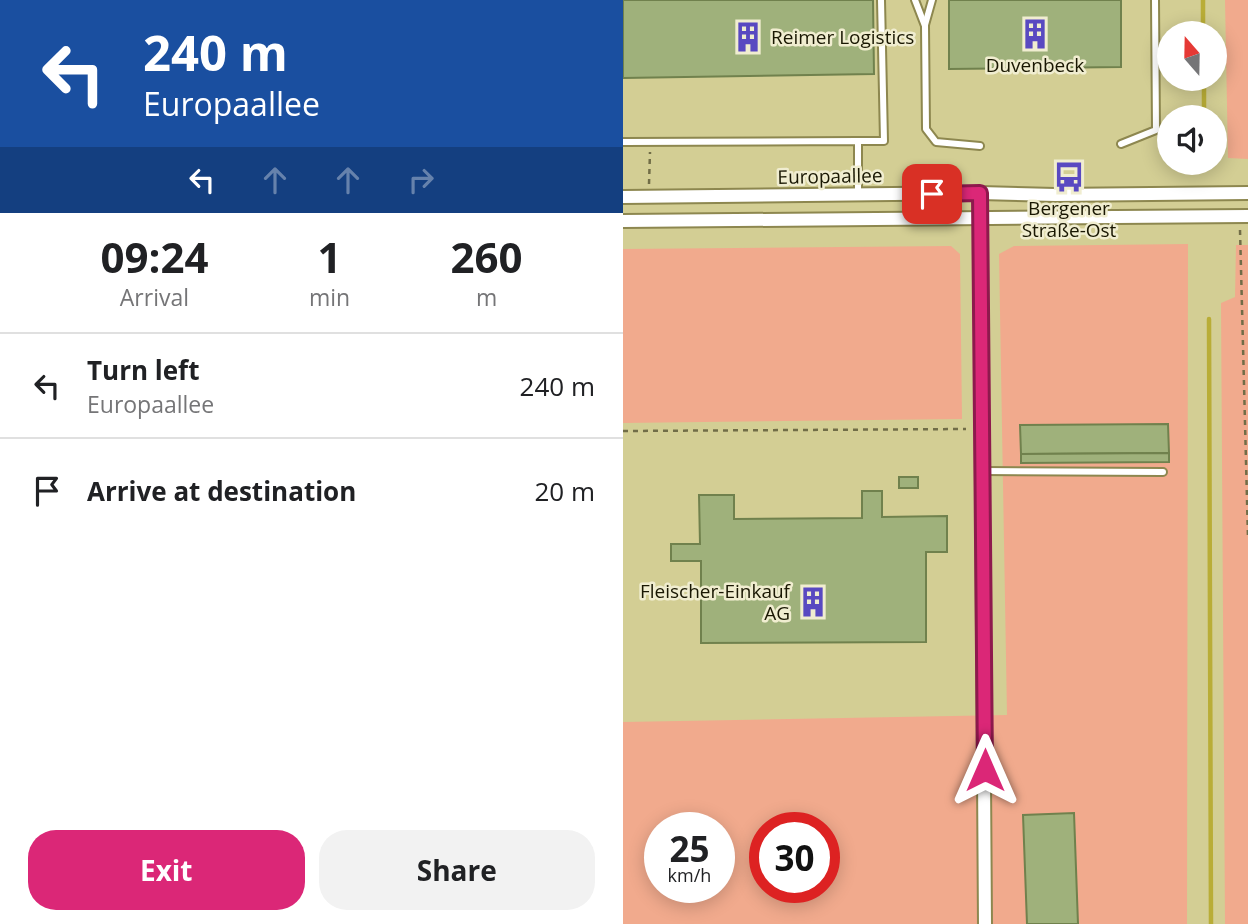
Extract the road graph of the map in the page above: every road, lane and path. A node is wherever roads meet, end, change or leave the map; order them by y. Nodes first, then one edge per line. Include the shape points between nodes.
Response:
1 (881, 0) edge
2 (915, 0) edge
3 (932, 0) edge
4 (1155, 0) edge
5 (925, 26) junction
6 (858, 141) junction
7 (623, 142) edge
8 (1121, 144) dead end
9 (980, 146) dead end
10 (649, 159) dead end
11 (980, 193) junction
12 (1248, 193) edge
13 (858, 195) junction
14 (623, 197) edge
15 (649, 197) junction
16 (981, 216) junction
17 (1244, 216) edge
18 (623, 220) edge
19 (982, 429) junction
20 (623, 432) edge
21 (983, 471) junction
22 (1163, 472) dead end
23 (1248, 538) edge
24 (985, 924) edge

1 - 6 lane via 884,141
2 - 5 lane
3 - 5 lane
4 - 8 lane via 1156,130
5 - 9 lane via 926,129 936,142
6 - 7 lane
6 - 13 lane
10 - 15 path
11 - 12 street, Europaallee
11 - 13 street, Europaallee
11 - 16 street
13 - 15 street, Europaallee
14 - 15 street, Europaallee
16 - 17 street
16 - 18 street
16 - 19 street
17 - 23 path
19 - 20 path
19 - 21 street
21 - 22 lane
21 - 24 street

